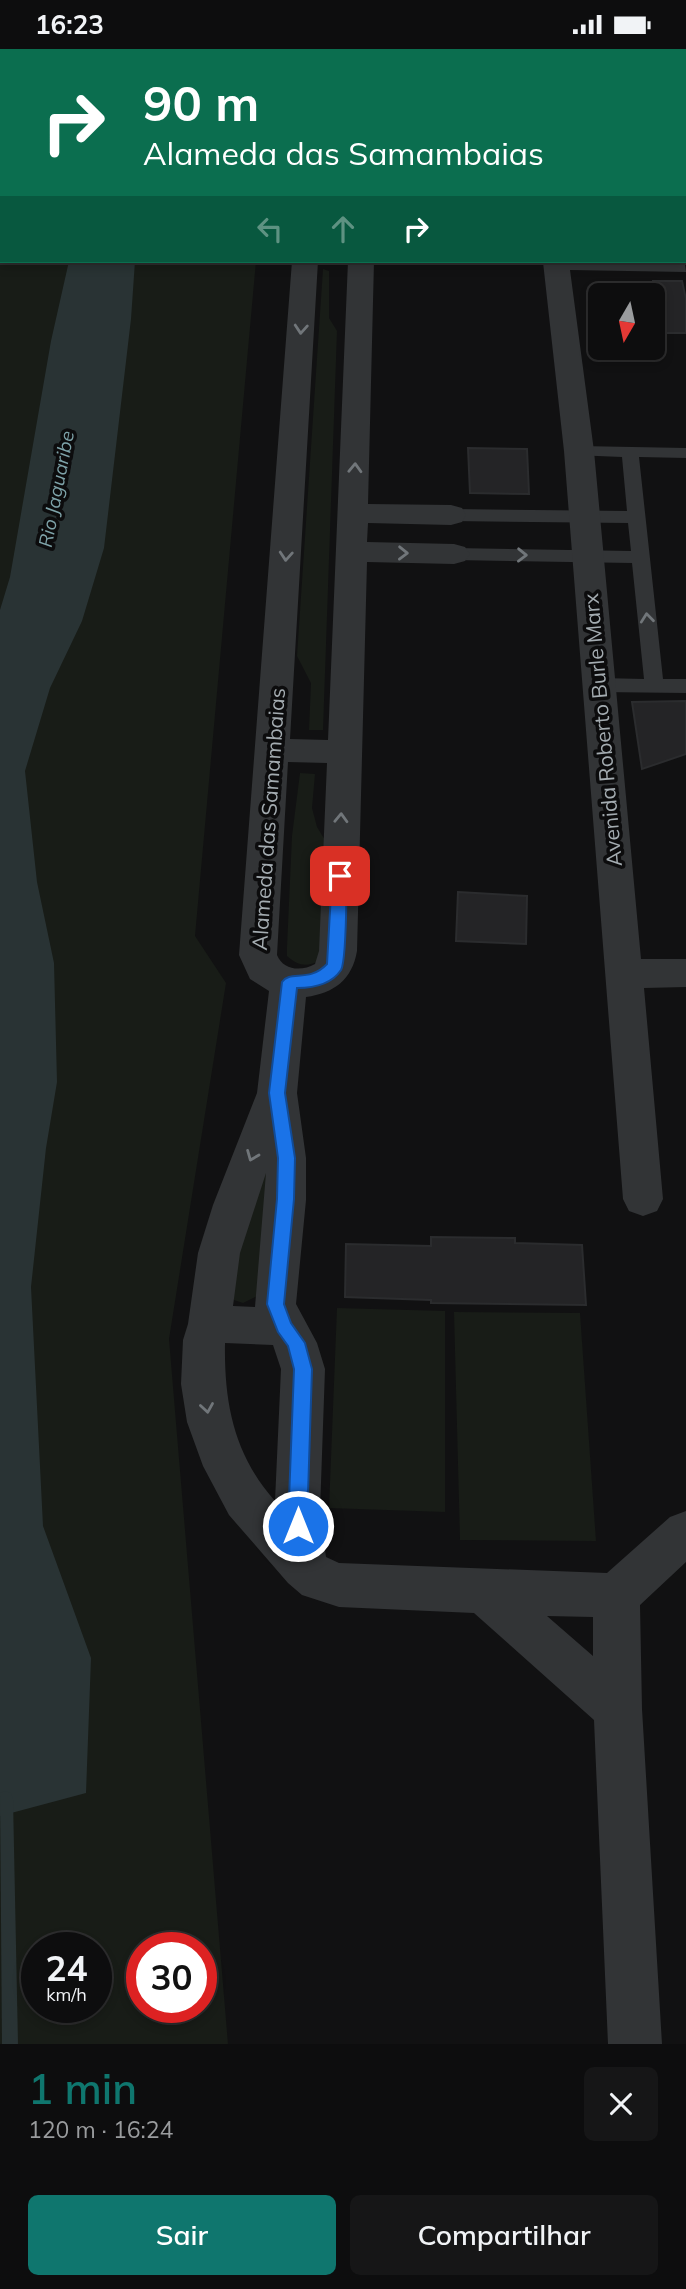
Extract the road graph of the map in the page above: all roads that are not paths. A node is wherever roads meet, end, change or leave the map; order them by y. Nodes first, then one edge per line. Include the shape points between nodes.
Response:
1 (305, 263) edge
2 (361, 263) edge
3 (556, 263) edge
4 (621, 263) edge
5 (686, 264) edge
6 (579, 451) junction
7 (630, 452) junction
8 (686, 453) edge
9 (353, 513) junction
10 (451, 515) joint
11 (584, 516) junction
12 (637, 517) junction
13 (352, 552) junction
14 (454, 554) joint
15 (588, 557) junction
16 (641, 557) junction
17 (600, 685) junction
18 (654, 686) junction
19 (686, 686) edge
20 (273, 750) junction
21 (343, 752) junction
22 (624, 974) junction
23 (686, 974) edge
24 (289, 982) junction
25 (277, 1093) junction
26 (643, 1199) dead end
27 (209, 1324) junction
28 (284, 1327) junction
29 (686, 1532) edge
30 (304, 1568) junction
31 (484, 1591) junction
32 (616, 1596) junction
33 (618, 1709) junction
34 (635, 2044) edge

1 -> 20 street, Alameda das Samambaias
9 -> 2 street
3 - 6 street, Avenida Roberto Burle Marx
4 - 5 street
6 - 7 lane
6 - 11 street, Avenida Roberto Burle Marx
7 - 8 lane
7 - 12 lane
9 - 10 street
9 - 13 street
10 - 11 lane
11 - 12 lane
11 - 15 street, Avenida Roberto Burle Marx
12 - 16 lane
13 -> 14 street
13 - 21 street
14 -> 15 lane
15 - 16 lane
15 - 17 street, Avenida Roberto Burle Marx
18 -> 16 lane
17 - 18 lane
17 - 22 street, Avenida Roberto Burle Marx
18 - 19 lane
20 - 21 street
20 - 24 street, Alameda das Samambaias via 258,955 262,968
24 -> 21 street via 324,978 335,966
22 - 23 street
22 - 26 street, Avenida Roberto Burle Marx
24 - 25 street
25 -> 27 street via 233,1205 219,1253
25 - 28 street via 286,1199 275,1304
27 - 28 street
27 -> 30 street via 203,1384 209,1422 225,1466 245,1500
28 - 30 street via 296,1343 303,1369 297,1511
29 - 32 street
30 - 31 street via 318,1579 339,1585
31 - 32 street
31 - 33 street
32 - 33 street
33 - 34 street

